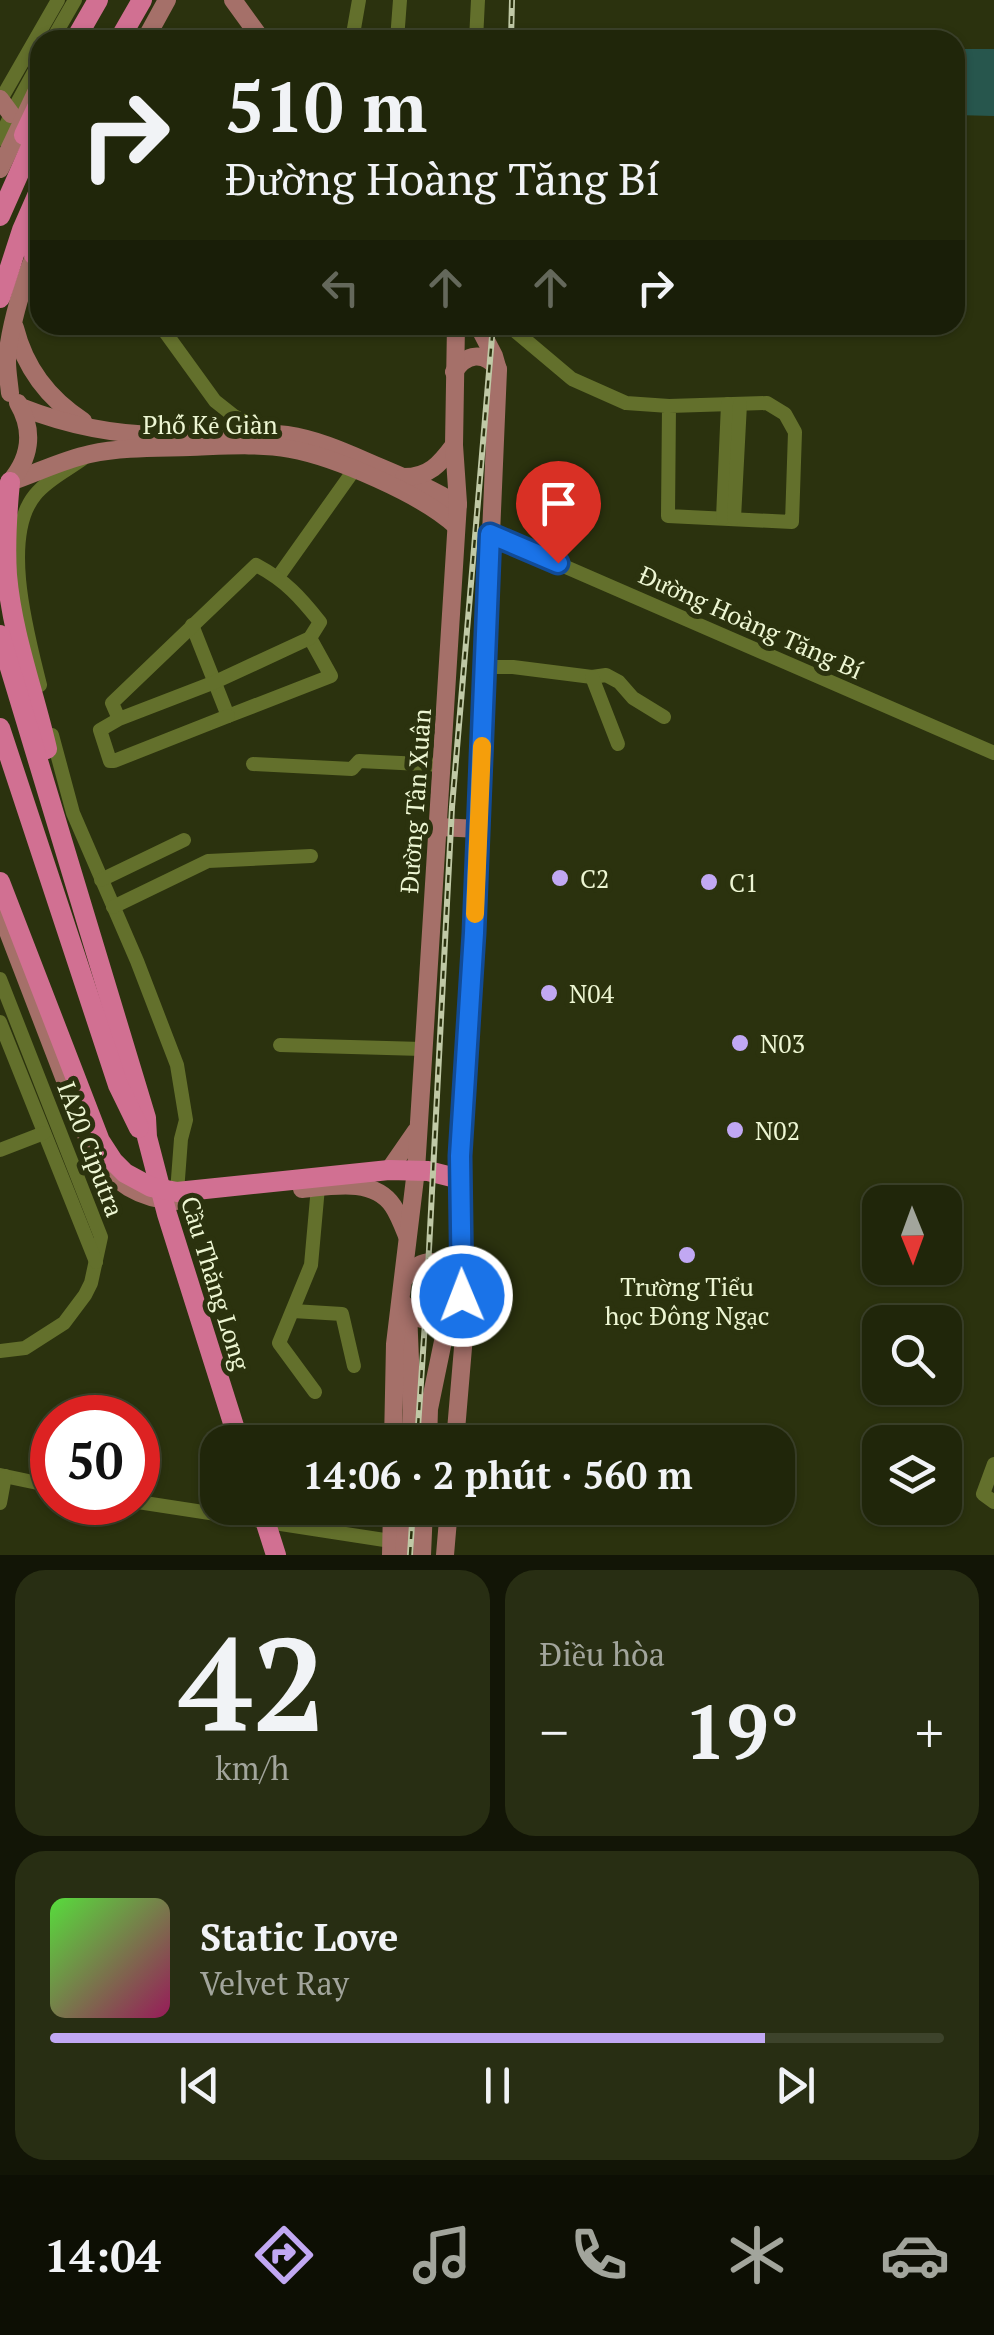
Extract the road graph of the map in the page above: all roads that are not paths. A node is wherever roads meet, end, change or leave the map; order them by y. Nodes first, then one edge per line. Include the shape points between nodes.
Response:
1 (58, 0) edge
2 (75, 0) edge
3 (89, 0) edge
4 (98, 0) edge
5 (109, 0) edge
6 (149, 0) edge
7 (168, 0) edge
8 (234, 0) edge
9 (359, 0) edge
10 (400, 0) edge
11 (478, 0) edge
12 (42, 30) edge
13 (58, 30) edge
14 (72, 30) edge
15 (80, 30) edge
16 (92, 30) edge
17 (126, 30) edge
18 (134, 30) edge
19 (151, 30) edge
20 (255, 30) edge
21 (354, 30) edge
22 (398, 30) edge
23 (476, 30) edge
24 (30, 52) edge
25 (30, 72) edge
26 (3, 103) edge
27 (30, 105) edge
28 (30, 123) edge
29 (0, 139) edge
30 (30, 145) edge
31 (0, 169) edge
32 (0, 189) edge
33 (0, 212) edge
34 (30, 212) edge
35 (30, 272) edge
36 (0, 298) edge
37 (14, 323) junction
38 (167, 335) edge
39 (456, 335) edge
40 (483, 335) edge
41 (520, 335) edge
42 (498, 370) junction
43 (454, 372) junction
44 (11, 396) edge
45 (734, 404) junction
46 (668, 406) junction
47 (97, 429) junction
48 (267, 433) junction
49 (236, 440) junction
50 (454, 445) junction
51 (89, 454) junction
52 (354, 470) junction
53 (404, 477) junction
54 (5, 486) edge
55 (32, 498) junction
56 (458, 505) junction
57 (728, 518) junction
58 (456, 526) junction
59 (490, 534) junction
60 (278, 577) junction
61 (192, 625) junction
62 (0, 634) edge
63 (310, 638) junction
64 (448, 670) junction
65 (485, 670) junction
66 (592, 677) junction
67 (215, 682) junction
68 (228, 716) junction
69 (664, 717) dead end
70 (119, 719) junction
71 (0, 728) edge
72 (618, 744) dead end
73 (994, 753) edge
74 (0, 761) edge
75 (253, 764) dead end
76 (442, 765) junction
77 (439, 827) junction
78 (479, 829) junction
79 (184, 840) dead end
80 (311, 856) dead end
81 (75, 878) junction
82 (101, 880) junction
83 (0, 882) edge
84 (113, 907) junction
85 (0, 911) edge
86 (74, 952) junction
87 (0, 979) edge
88 (0, 1022) edge
89 (280, 1045) dead end
90 (422, 1049) junction
91 (418, 1126) junction
92 (44, 1133) junction
93 (147, 1138) junction
94 (0, 1150) edge
95 (390, 1170) junction
96 (416, 1170) junction
97 (460, 1180) junction
98 (318, 1187) junction
99 (177, 1192) junction
100 (407, 1236) junction
101 (96, 1263) junction
102 (461, 1289) junction
103 (404, 1294) junction
104 (293, 1311) junction
105 (448, 1316) junction
106 (0, 1351) edge
107 (354, 1366) dead end
108 (315, 1392) dead end
109 (235, 1425) edge
110 (393, 1425) edge
111 (411, 1425) edge
112 (429, 1425) edge
113 (456, 1425) edge
114 (994, 1464) edge
115 (3, 1476) edge
116 (30, 1482) edge
117 (988, 1498) edge
118 (0, 1503) edge
119 (160, 1504) edge
120 (200, 1509) edge
121 (260, 1525) edge
122 (262, 1525) edge
123 (297, 1525) edge
124 (394, 1525) edge
125 (402, 1525) edge
126 (423, 1525) edge
127 (448, 1525) edge
128 (396, 1550) edge
129 (267, 1555) edge
130 (276, 1555) edge
131 (422, 1555) edge
132 (445, 1555) edge

1 - 12 street
2 - 13 street
3 - 14 main road
4 - 15 highway
5 - 16 highway
6 - 17 highway
6 - 18 highway
7 - 19 main road
8 - 20 main road
9 - 21 street
10 - 22 street
11 - 23 street
24 - 26 street
25 - 26 street
26 - 29 street
27 - 31 main road
28 - 32 highway
30 - 33 highway
34 - 36 highway
35 - 37 main road
37 - 44 main road via 7,361
37 - 47 main road via 46,390
38 - 48 street via 214,401
39 - 43 main road, Đường Tân Xuân
40 - 42 main road
41 - 46 street via 572,379 626,403
42 - 43 main road via 476,356
42 - 59 main road
43 - 50 main road, Đường Tân Xuân
44 - 47 main road, Phố Kẻ Giàn via 57,420
44 - 54 main road via 28,426 29,446
45 - 46 street
45 - 57 street
45 - 57 street via 767,403 785,414 795,432 792,522
46 - 57 street via 668,516
47 - 49 main road, Phố Kẻ Giàn
48 - 49 main road, Phố Kẻ Giàn
48 - 53 main road, Phố Kẻ Giàn via 309,439
49 - 51 main road, Phố Kẻ Giàn
49 - 52 main road, Phố Kẻ Giàn via 304,452
50 - 53 main road via 432,471
50 - 56 main road, Đường Tân Xuân
51 - 54 main road, Phố Kẻ Giàn
51 - 55 street
52 - 58 main road, Phố Kẻ Giàn via 423,502
52 - 60 street
53 - 56 main road, Phố Kẻ Giàn
54 - 55 street
54 - 81 highway via 15,625
55 - 82 street via 17,560 25,624 72,813
56 - 58 main road, Đường Tân Xuân
58 - 64 main road, Đường Tân Xuân
59 - 65 main road
59 - 73 street, Đường Hoàng Tăng Bí
60 - 61 street via 256,565
60 - 63 street via 320,622
61 - 67 street
61 - 70 street via 112,703
62 - 81 highway
63 - 67 street
63 - 68 street via 331,676
64 - 65 main road via 468,676
64 - 76 main road, Đường Tân Xuân
65 - 66 street
65 - 78 main road
66 - 69 street via 620,682
66 - 72 street
67 - 68 street
67 - 70 street
68 - 70 street via 110,761 100,730
71 - 86 highway
74 - 86 highway
75 - 76 street
76 - 77 main road, Đường Tân Xuân
77 - 78 main road
77 - 90 main road, Đường Tân Xuân
78 - 97 main road
79 - 82 street
80 - 84 street via 208,861
81 - 93 highway, Cầu Thăng Long
82 - 84 street
83 - 99 highway via 100,1141 124,1173
84 - 99 street via 177,1065 186,1120
85 - 98 main road via 86,1138 111,1175 138,1194 173,1201
86 - 93 highway, Cầu Thăng Long via 118,1085
87 - 101 street, IA20 Ciputra via 98,1224
88 - 92 street, IA20 Ciputra
89 - 90 street
90 - 91 main road, Đường Tân Xuân
91 - 95 main road
91 - 96 main road, Đường Tân Xuân
92 - 94 street
92 - 101 street, IA20 Ciputra
93 - 109 highway, Cầu Thăng Long
95 - 96 highway
95 - 99 highway
96 - 97 highway
96 - 100 main road, Đường Tân Xuân
97 - 102 main road
98 - 100 main road via 366,1187 381,1194
98 - 104 street via 311,1258
100 - 103 main road, Đường Tân Xuân
101 - 106 street via 86,1295 64,1323 25,1348
102 - 103 main road via 452,1268 422,1263 414,1266
102 - 105 main road
102 - 113 main road
103 - 105 main road via 420,1319
103 - 110 main road, Đường Tân Xuân
103 - 111 main road
104 - 107 street via 342,1314
104 - 108 street via 278,1343
105 - 112 main road
114 - 117 street
115 - 116 street
115 - 118 street
119 - 120 street
121 - 129 street
122 - 130 highway
123 - 128 street
124 - 128 main road
125 - 128 main road
126 - 131 main road
127 - 132 main road

